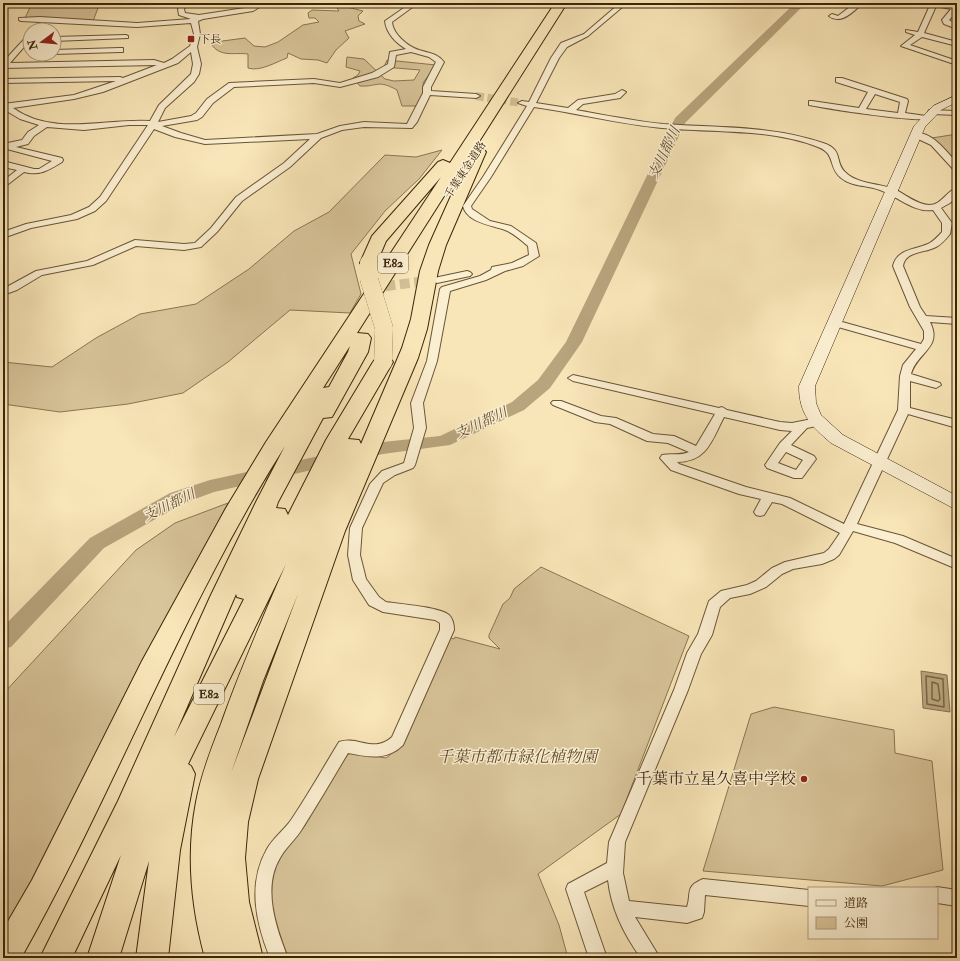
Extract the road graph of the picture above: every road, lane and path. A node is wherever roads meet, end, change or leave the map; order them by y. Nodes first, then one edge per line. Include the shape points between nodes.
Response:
1 (185, 3) edge
2 (263, 3) edge
3 (415, 3) edge
4 (561, 3) edge
5 (570, 3) edge
6 (624, 3) edge
7 (859, 3) edge
8 (832, 16) dead end
9 (21, 19) dead end
10 (40, 19) junction
11 (196, 19) junction
12 (38, 22) edge
13 (137, 25) junction
14 (908, 31) dead end
15 (920, 35) junction
16 (126, 37) junction
17 (62, 39) edge
18 (948, 40) edge
19 (193, 47) junction
20 (22, 50) edge
21 (120, 50) junction
22 (413, 50) junction
23 (62, 52) edge
24 (957, 63) edge
25 (165, 65) junction
26 (3, 66) edge
27 (112, 71) junction
28 (128, 79) junction
29 (510, 79) junction
30 (839, 80) dead end
31 (3, 81) edge
32 (873, 90) junction
33 (622, 92) dead end
34 (427, 93) junction
35 (476, 96) tunnel mouth
36 (957, 98) edge
37 (522, 103) tunnel mouth
38 (812, 103) dead end
39 (532, 104) junction
40 (5, 108) edge
41 (570, 110) junction
42 (861, 111) junction
43 (957, 113) edge
44 (929, 115) junction
45 (901, 116) junction
46 (45, 124) junction
47 (152, 124) junction
48 (917, 135) junction
49 (318, 136) junction
50 (5, 146) edge
51 (478, 152) junction
52 (3, 164) edge
53 (957, 168) edge
54 (23, 169) junction
55 (3, 185) edge
56 (957, 191) edge
57 (892, 192) junction
58 (957, 203) edge
59 (941, 205) junction
60 (3, 226) edge
61 (20, 228) junction
62 (3, 235) edge
63 (503, 268) junction
64 (437, 280) tunnel mouth
65 (3, 292) edge
66 (923, 319) junction
67 (957, 321) edge
68 (834, 323) junction
69 (923, 348) junction
70 (383, 362) junction
71 (905, 376) junction
72 (573, 378) dead end
73 (937, 386) dead end
74 (557, 403) dead end
75 (904, 410) junction
76 (722, 412) junction
77 (810, 424) junction
78 (957, 424) edge
79 (304, 441) junction
80 (784, 446) dead end
81 (699, 452) junction
82 (878, 462) junction
83 (338, 493) junction
84 (769, 497) junction
85 (957, 503) edge
86 (760, 512) dead end
87 (848, 529) junction
88 (957, 564) edge
89 (616, 867) junction
90 (938, 895) edge
91 (808, 898) edge
92 (957, 898) edge
93 (622, 908) junction
94 (647, 957) edge
95 (4, 958) edge
96 (56, 958) edge
97 (103, 958) edge
98 (152, 958) edge
99 (220, 958) edge
100 (247, 958) edge
101 (280, 958) edge
102 (598, 958) edge

1 - 11 street via 181,9 182,15
2 - 11 street via 253,9
3 - 22 street via 388,21 393,34
4 - 29 highway, E82
5 - 51 highway, 千葉東金道路 / E82
6 - 39 street via 586,35 564,45
7 - 8 street via 839,18
9 - 10 street
10 - 12 street
10 - 13 street
11 - 13 street
11 - 19 street via 197,34
13 - 16 street
14 - 15 street
15 - 18 street
15 - 18 street via 905,46
15 - 18 street via 934,4 956,8 945,20
16 - 17 street
16 - 21 street
18 - 24 street
19 - 25 street via 180,59
19 - 47 street via 197,64 195,74 165,104
20 - 26 street
21 - 23 street
21 - 27 street
22 - 34 street via 431,55 440,62
22 - 47 street via 394,54 391,65 375,75 344,84 314,81 232,85 210,101 194,118
25 - 27 street via 154,62
25 - 28 street
26 - 27 street
27 - 28 street
27 - 31 street
28 - 40 street via 80,96
29 - 70 highway, E82, bridge via 494,96 442,166 378,240 369,263 369,279 384,328
29 - 95 highway, E82 via 237,508 155,661 43,890
30 - 32 street
32 - 42 street
32 - 45 street via 904,101
33 - 41 street via 617,96 581,102
34 - 35 street
34 - 49 street via 409,126 361,125
36 - 44 street via 948,101
37 - 39 street
38 - 42 street
39 - 41 street
39 - 63 street via 466,208 487,223 508,228 533,245 534,256 520,265
40 - 46 street
41 - 57 street via 633,123 758,131 820,144 833,151 843,175
42 - 45 street
43 - 44 street
44 - 45 street
44 - 48 street via 920,126
46 - 47 street via 86,128 136,122
46 - 50 street via 25,142
47 - 49 street via 178,135 205,142
47 - 61 street via 98,204 74,217
48 - 53 street via 932,142
48 - 57 street
49 - 65 street via 287,165 239,199 198,245 184,247 135,243 90,263 39,273
50 - 54 street via 59,160 40,172
51 - 79 highway, 千葉東金道路 / E82 via 361,338
51 - 83 highway via 431,262 412,349 380,426
52 - 54 street
54 - 55 street
56 - 59 street
57 - 59 street via 918,206
57 - 68 street
58 - 59 street
59 - 66 street via 947,232 931,246 905,255 898,262 915,307
60 - 61 street
61 - 62 street
63 - 64 street
63 - 101 street via 483,278 445,289 432,361 417,403 420,428 409,465 380,478 356,528 356,568 360,580 374,601 383,607 437,615 446,621 447,630 398,741 393,747 381,752 344,746 294,828 271,858 262,896
66 - 67 street
66 - 69 street via 929,331 929,339
68 - 69 street
68 - 77 street via 807,386
69 - 71 street via 908,365
70 - 83 highway
70 - 97 highway, E82 via 337,440 171,770 137,851
71 - 73 street
71 - 75 street
72 - 76 street
74 - 81 street via 599,420 612,421 651,438 670,439
75 - 78 street
75 - 82 street
76 - 77 street via 780,426
76 - 81 street
77 - 80 street
77 - 82 street
79 - 96 highway, E82 via 267,502 130,805
79 - 98 highway, E82 via 206,691 190,743 177,789 165,850
81 - 84 street via 686,458 666,458 676,467 743,491
82 - 85 street
82 - 87 street
83 - 99 highway via 252,674 210,802 206,875 213,934
83 - 100 highway via 332,533 280,679 253,745 236,811 231,845 232,880
84 - 86 street
84 - 87 street via 786,501
87 - 88 street via 899,539
87 - 89 street via 829,556 790,564 761,584 726,594 714,605 705,635 694,653 617,842 614,855
89 - 93 street
89 - 102 street via 574,889
90 - 92 street
91 - 93 street via 704,887 696,891 696,912 687,915
93 - 94 street via 628,925

